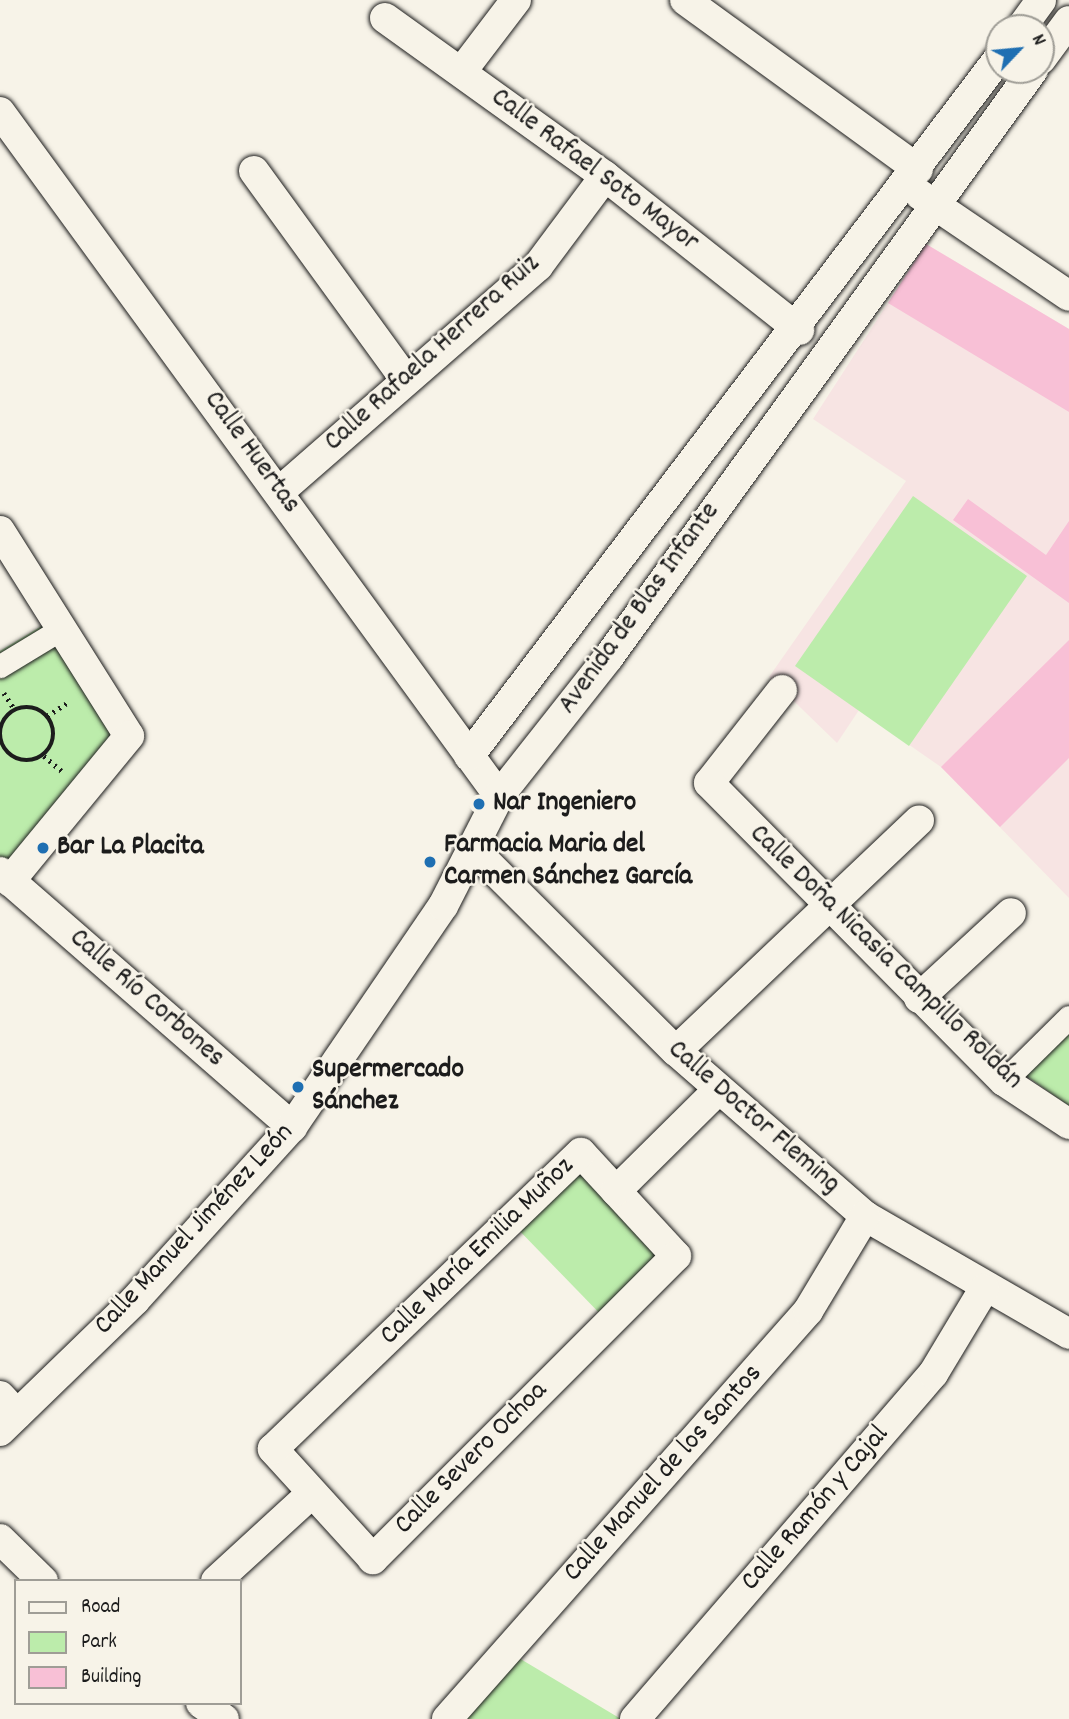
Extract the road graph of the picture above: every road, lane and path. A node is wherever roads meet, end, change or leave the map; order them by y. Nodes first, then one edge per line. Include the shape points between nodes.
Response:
1 (516, 0) edge
2 (685, 0) edge
3 (385, 18) dead end
4 (1069, 21) edge
5 (1055, 40) edge
6 (462, 71) junction
7 (985, 77) edge
8 (1023, 84) edge
9 (0, 112) edge
10 (254, 170) dead end
11 (605, 176) junction
12 (913, 176) junction
13 (933, 206) junction
14 (1069, 296) edge
15 (799, 330) junction
16 (406, 380) junction
17 (749, 391) junction
18 (776, 417) junction
19 (279, 492) junction
20 (0, 531) edge
21 (61, 629) junction
22 (0, 666) edge
23 (0, 687) edge
24 (782, 690) dead end
25 (15, 710) junction
26 (2, 749) edge
27 (469, 756) junction
28 (499, 796) junction
29 (919, 820) dead end
30 (475, 851) junction
31 (5, 876) edge
32 (828, 907) junction
33 (1011, 912) dead end
34 (919, 998) junction
35 (1069, 1017) edge
36 (676, 1051) junction
37 (1004, 1081) junction
38 (718, 1090) junction
39 (1069, 1124) edge
40 (292, 1127) junction
41 (616, 1191) junction
42 (864, 1216) junction
43 (676, 1256) joint
44 (984, 1289) junction
45 (1069, 1334) edge
46 (6, 1414) edge
47 (273, 1449) joint
48 (311, 1493) junction
49 (0, 1539) edge
50 (41, 1579) edge
51 (218, 1579) edge
52 (204, 1705) edge
53 (224, 1719) edge
54 (447, 1719) edge
55 (635, 1719) edge

1 - 6 street
2 - 12 street
3 - 6 street, Calle Rafael Soto Mayor
4 - 5 street
6 - 11 street, Calle Rafael Soto Mayor
7 - 12 street, Avenida de Blas Infante
8 - 13 street, Avenida de Blas Infante
9 - 19 street, Calle Huertas
10 - 16 street
11 - 15 street, Calle Rafael Soto Mayor
11 - 16 street, Calle Rafaela Herrera Ruiz via 538,266
12 - 13 street
12 - 15 street, Avenida de Blas Infante
13 - 14 street
13 - 18 street, Avenida de Blas Infante
15 - 17 street, Avenida de Blas Infante
16 - 19 street, Calle Rafaela Herrera Ruiz
17 - 18 street
17 - 27 street, Avenida de Blas Infante
18 - 28 street, Avenida de Blas Infante via 608,658
19 - 27 street, Calle Huertas
20 - 21 street
21 - 22 street
21 - 31 street via 129,736
23 - 25 path
24 - 32 street, Calle Doña Nicasia Campillo Roldán via 709,783
25 - 26 path via 0,731
25 - 26 path via 40,710 52,723 54,741 44,756 27,761
27 - 28 street, Calle Huertas
28 - 30 street, Calle Manuel Jiménez León
29 - 32 street
30 - 36 street, Calle Doctor Fleming
30 - 40 street, Calle Manuel Jiménez León
31 - 40 street, Calle Río Corbones
32 - 34 street, Calle Doña Nicasia Campillo Roldán
32 - 36 street
33 - 34 street
34 - 37 street, Calle Doña Nicasia Campillo Roldán
35 - 37 street
36 - 38 street, Calle Doctor Fleming
37 - 39 street, Calle Doña Nicasia Campillo Roldán
38 - 41 street
38 - 42 street, Calle Doctor Fleming
40 - 46 street, Calle Manuel Jiménez León via 135,1300
41 - 43 street, Calle María Emilia Muñoz
41 - 47 street, Calle María Emilia Muñoz via 581,1153
42 - 44 street, Calle Doctor Fleming
42 - 54 street, Calle Manuel de los Santos via 808,1311
43 - 48 street, Calle Severo Ochoa via 373,1559
44 - 45 street, Calle Doctor Fleming
44 - 55 street, Calle Ramón y Cajal via 933,1374
47 - 48 street, Calle Severo Ochoa
48 - 51 street
49 - 50 street
52 - 53 street

